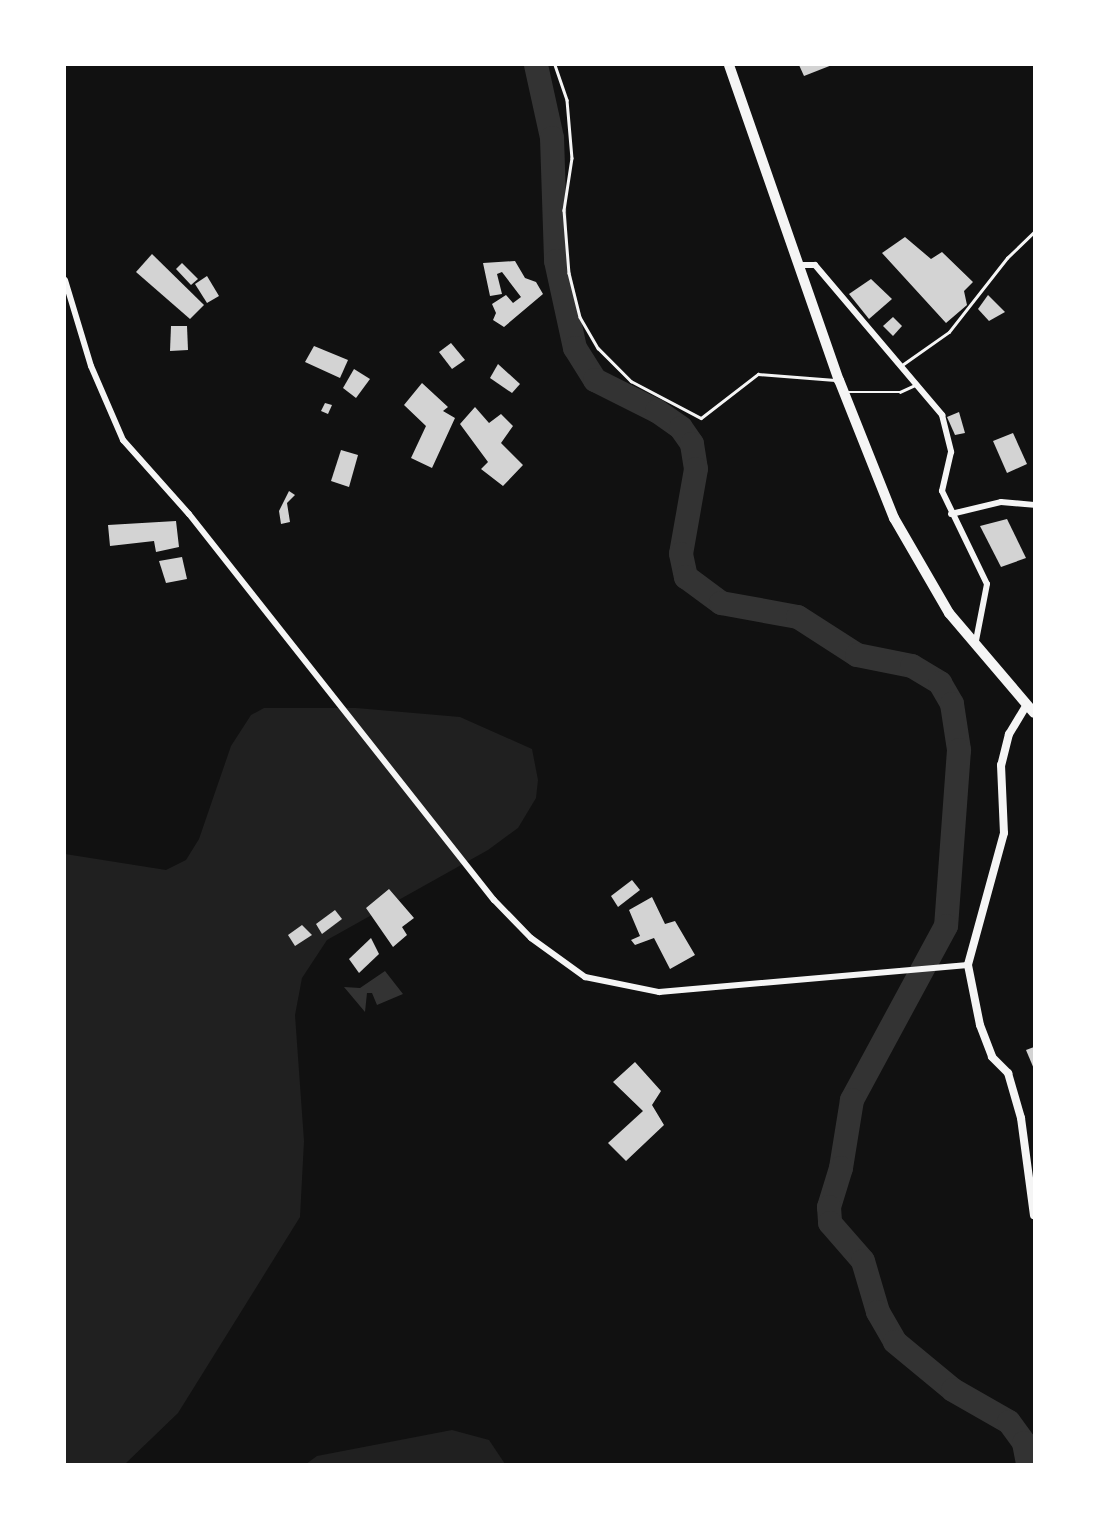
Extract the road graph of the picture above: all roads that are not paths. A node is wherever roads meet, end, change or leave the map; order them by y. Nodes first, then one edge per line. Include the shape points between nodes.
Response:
1 (555, 65) edge
2 (729, 65) edge
3 (1034, 232) edge
4 (800, 265) junction
5 (65, 280) edge
6 (900, 366) junction
7 (839, 380) junction
8 (915, 385) junction
9 (844, 393) junction
10 (1034, 505) edge
11 (951, 514) junction
12 (974, 647) junction
13 (1030, 709) edge
14 (968, 965) junction
15 (1034, 1214) edge

1 - 7 lane via 567,100 572,158 564,210 569,274 580,317 598,348 631,381 701,418 758,374
2 - 4 main road
3 - 6 lane via 1007,257 949,332
4 - 6 street via 815,265
4 - 7 main road
5 - 14 street via 91,366 123,440 189,514 494,900 531,938 585,977 659,992
6 - 8 street
7 - 9 main road
8 - 9 lane via 900,392
8 - 11 street via 942,415 948,436 951,452 942,491
9 - 12 main road via 894,518 922,570
10 - 11 street via 1001,502
11 - 12 street via 987,584
12 - 13 main road
13 - 14 street via 1009,734 1001,765 1004,833
14 - 15 street via 980,1026 992,1057 1008,1073 1021,1118

